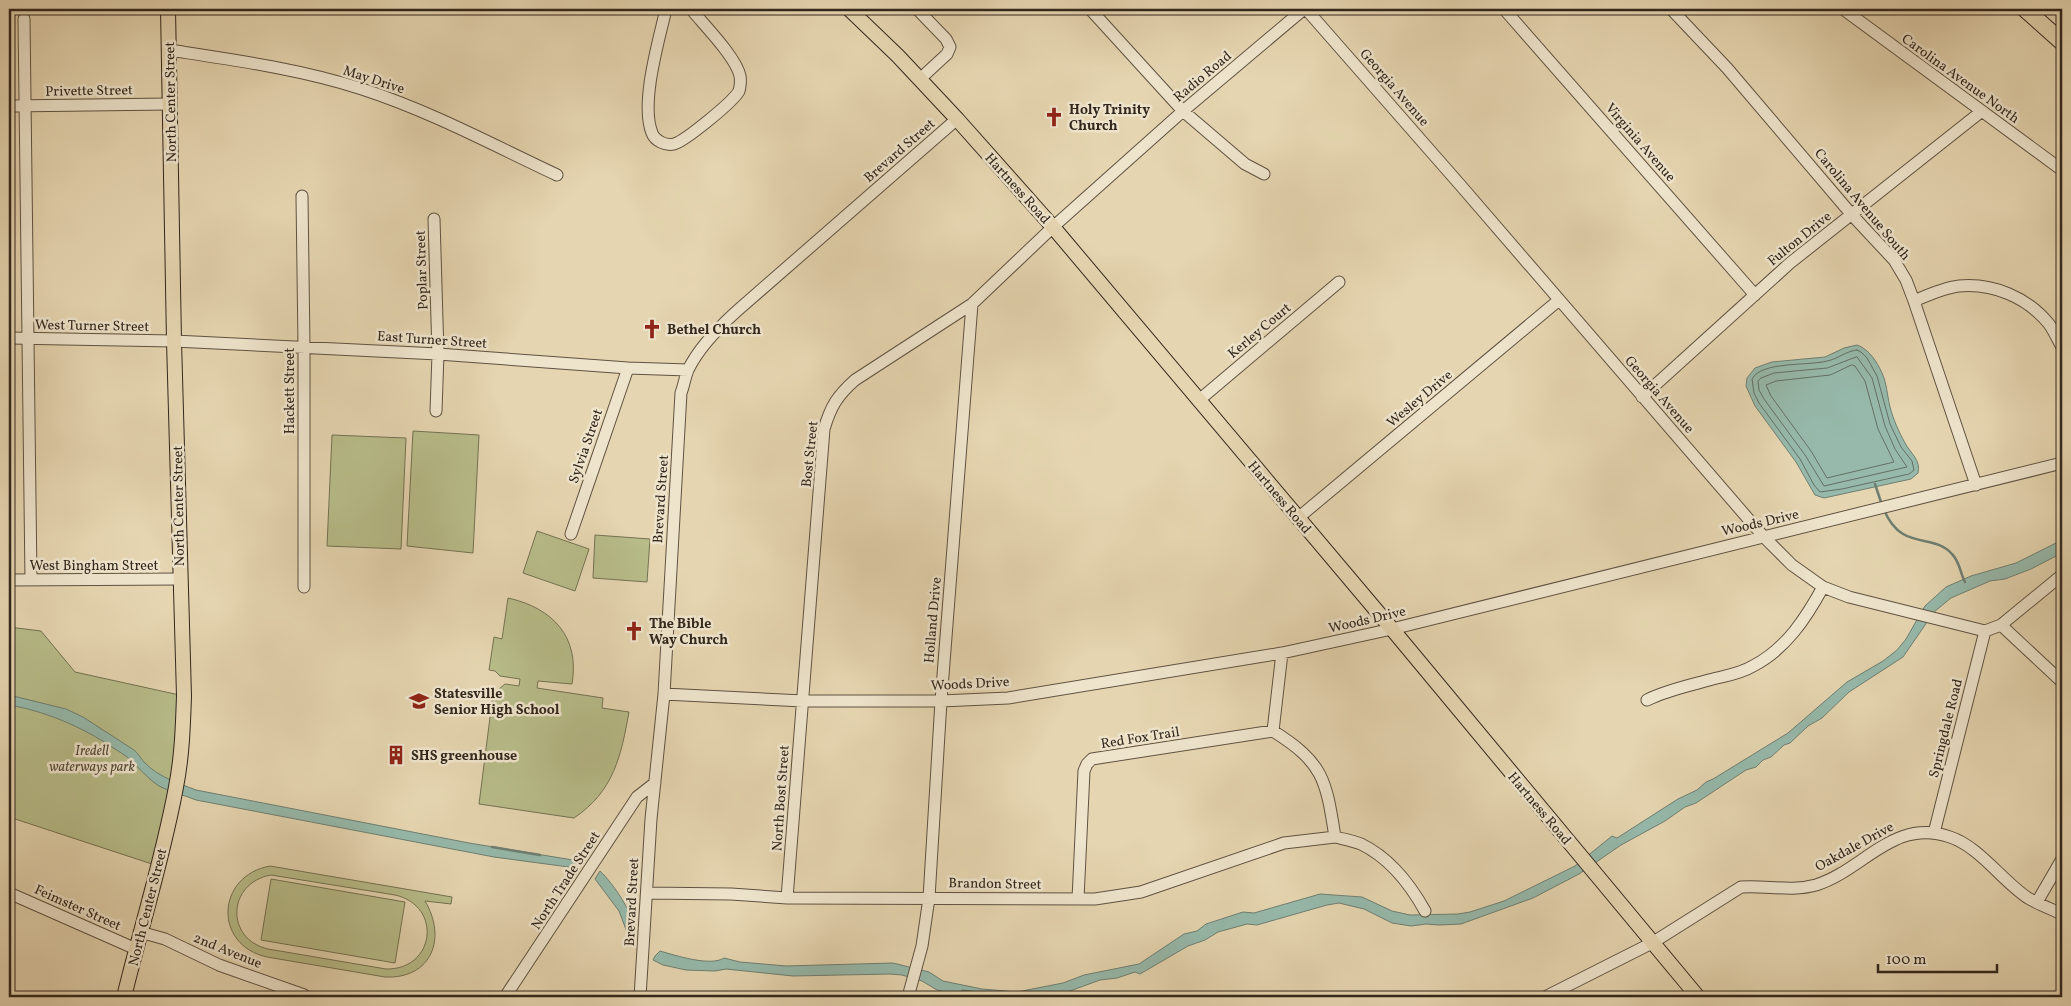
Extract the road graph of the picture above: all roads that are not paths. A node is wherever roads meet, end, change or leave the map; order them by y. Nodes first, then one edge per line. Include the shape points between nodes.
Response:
1 (168, 9) edge
2 (666, 9) edge
3 (691, 9) edge
4 (849, 9) edge
5 (917, 9) edge
6 (1090, 9) edge
7 (1305, 9) edge
8 (1504, 9) edge
9 (1671, 9) edge
10 (1843, 9) edge
11 (2027, 9) edge
12 (24, 19) dead end
13 (2062, 34) edge
14 (2062, 42) edge
15 (169, 50) junction
16 (920, 79) junction
17 (169, 104) junction
18 (9, 106) edge
19 (24, 106) junction
20 (1183, 111) junction
21 (1982, 111) junction
22 (957, 119) junction
23 (2062, 170) edge
24 (1264, 174) dead end
25 (557, 175) dead end
26 (302, 196) dead end
27 (1852, 215) junction
28 (434, 219) dead end
29 (1053, 227) junction
30 (1339, 282) dead end
31 (1755, 296) junction
32 (1559, 300) junction
33 (1914, 301) junction
34 (972, 304) junction
35 (9, 338) edge
36 (28, 339) junction
37 (174, 341) junction
38 (304, 347) junction
39 (2062, 347) edge
40 (438, 354) junction
41 (628, 368) junction
42 (688, 370) junction
43 (1642, 397) junction
44 (1198, 401) junction
45 (436, 411) dead end
46 (2062, 463) edge
47 (1976, 485) junction
48 (1298, 518) junction
49 (571, 534) dead end
50 (1762, 536) junction
51 (2062, 575) edge
52 (180, 579) junction
53 (9, 580) edge
54 (31, 580) junction
55 (1823, 586) junction
56 (304, 587) dead end
57 (2001, 625) junction
58 (1392, 629) junction
59 (1986, 631) junction
60 (1282, 653) junction
61 (2062, 682) edge
62 (664, 694) junction
63 (1648, 700) dead end
64 (803, 701) junction
65 (941, 701) junction
66 (1273, 731) junction
67 (655, 783) junction
68 (1934, 833) junction
69 (1335, 837) junction
70 (2062, 859) edge
71 (9, 893) edge
72 (647, 893) junction
73 (787, 898) junction
74 (929, 898) junction
75 (1078, 899) junction
76 (2037, 902) junction
77 (1425, 911) dead end
78 (2062, 914) edge
79 (140, 932) junction
80 (1652, 943) junction
81 (136, 949) junction
82 (304, 996) edge
83 (124, 997) edge
84 (505, 997) edge
85 (640, 997) edge
86 (908, 997) edge
87 (1544, 997) edge
88 (1698, 997) edge

1 - 15 main road, North Center Street
2 - 3 street via 649,82 649,124 652,135 661,143 672,145 731,101 739,91 741,77 736,65
4 - 16 main road, Hartness Road
5 - 16 street via 950,47 947,54
6 - 20 street
7 - 20 street, Radio Road
7 - 32 street, Georgia Avenue
8 - 31 street, Virginia Avenue
9 - 27 street, Carolina Avenue South via 1727,68
10 - 21 street, Carolina Avenue North
11 - 13 highway
11 - 14 highway
12 - 19 street
15 - 17 main road, North Center Street
15 - 25 street, May Drive via 317,77 364,90 414,108
16 - 22 main road, Hartness Road
17 - 19 street, Privette Street
17 - 37 main road, North Center Street
18 - 19 street, Privette Street
19 - 36 street
20 - 24 street via 1244,164
20 - 29 street, Radio Road
21 - 23 street, Carolina Avenue North
21 - 27 street, Fulton Drive
22 - 29 main road, Hartness Road
22 - 42 street, Brevard Street via 738,310 708,341
26 - 38 street, Hackett Street
27 - 31 street, Fulton Drive via 1790,263
27 - 33 street, Carolina Avenue South via 1894,260
28 - 40 street, Poplar Street
29 - 34 street, Bost Street
29 - 44 main road, Hartness Road
30 - 44 street, Kerley Court
31 - 43 street, Fulton Drive
32 - 43 street, Georgia Avenue
32 - 48 street, Wesley Drive
33 - 39 street via 1958,286 1984,286 2009,293 2031,306 2049,324
33 - 47 street, Carolina Avenue South
34 - 64 street, Bost Street via 855,380 840,393 830,410 824,429
34 - 65 street, Holland Drive
35 - 36 street, West Turner Street
36 - 37 street, West Turner Street
36 - 54 street
37 - 38 street, East Turner Street
37 - 52 main road, North Center Street
38 - 40 street, East Turner Street
38 - 56 street, Hackett Street
40 - 41 street, East Turner Street
40 - 45 street, Poplar Street
41 - 42 street, East Turner Street
41 - 49 street, Sylvia Street
42 - 62 street, Brevard Street via 682,393
43 - 50 street, Georgia Avenue
44 - 48 main road, Hartness Road
46 - 47 street, Woods Drive
47 - 50 street, Woods Drive
48 - 58 main road, Hartness Road
50 - 55 street, Georgia Avenue via 1792,565
50 - 58 street, Woods Drive
51 - 57 street
52 - 54 street, West Bingham Street
52 - 79 main road, North Center Street via 184,696 182,740 173,804
53 - 54 street, West Bingham Street
55 - 59 street, Georgia Avenue via 1849,597
55 - 63 street via 1790,638 1766,658 1740,672 1661,693
57 - 59 street
57 - 61 street
58 - 60 street, Woods Drive
58 - 80 main road, Hartness Road
59 - 68 street, Springdale Road
60 - 65 street, Woods Drive via 1008,698
60 - 66 street
62 - 64 street, Woods Drive
62 - 67 street, Brevard Street
64 - 65 street, Woods Drive
64 - 73 street, North Bost Street
65 - 74 street, Holland Drive
66 - 69 street via 1312,760 1328,792
66 - 75 street, Red Fox Trail via 1092,760 1087,764 1084,771
67 - 72 street, Brevard Street
67 - 84 street, North Trade Street via 637,797
68 - 76 street, Oakdale Drive via 1952,837 1970,848 2028,898
68 - 80 street, Oakdale Drive via 1910,833 1890,841 1817,884 1794,889 1741,888
69 - 75 street, Brandon Street via 1284,843 1141,892 1111,898
69 - 77 street via 1361,844 1384,858 1403,877
70 - 76 street
71 - 81 street, Feimster Street
72 - 73 street, Brandon Street
72 - 85 street, Brevard Street
73 - 74 street, Brandon Street
74 - 75 street, Brandon Street
74 - 86 street, Holland Drive via 922,946
76 - 78 street, Oakdale Drive
79 - 81 main road, North Center Street
79 - 82 street, 2nd Avenue via 165,939 219,964
80 - 87 street, Oakdale Drive
80 - 88 main road, Hartness Road
81 - 83 main road, North Center Street

